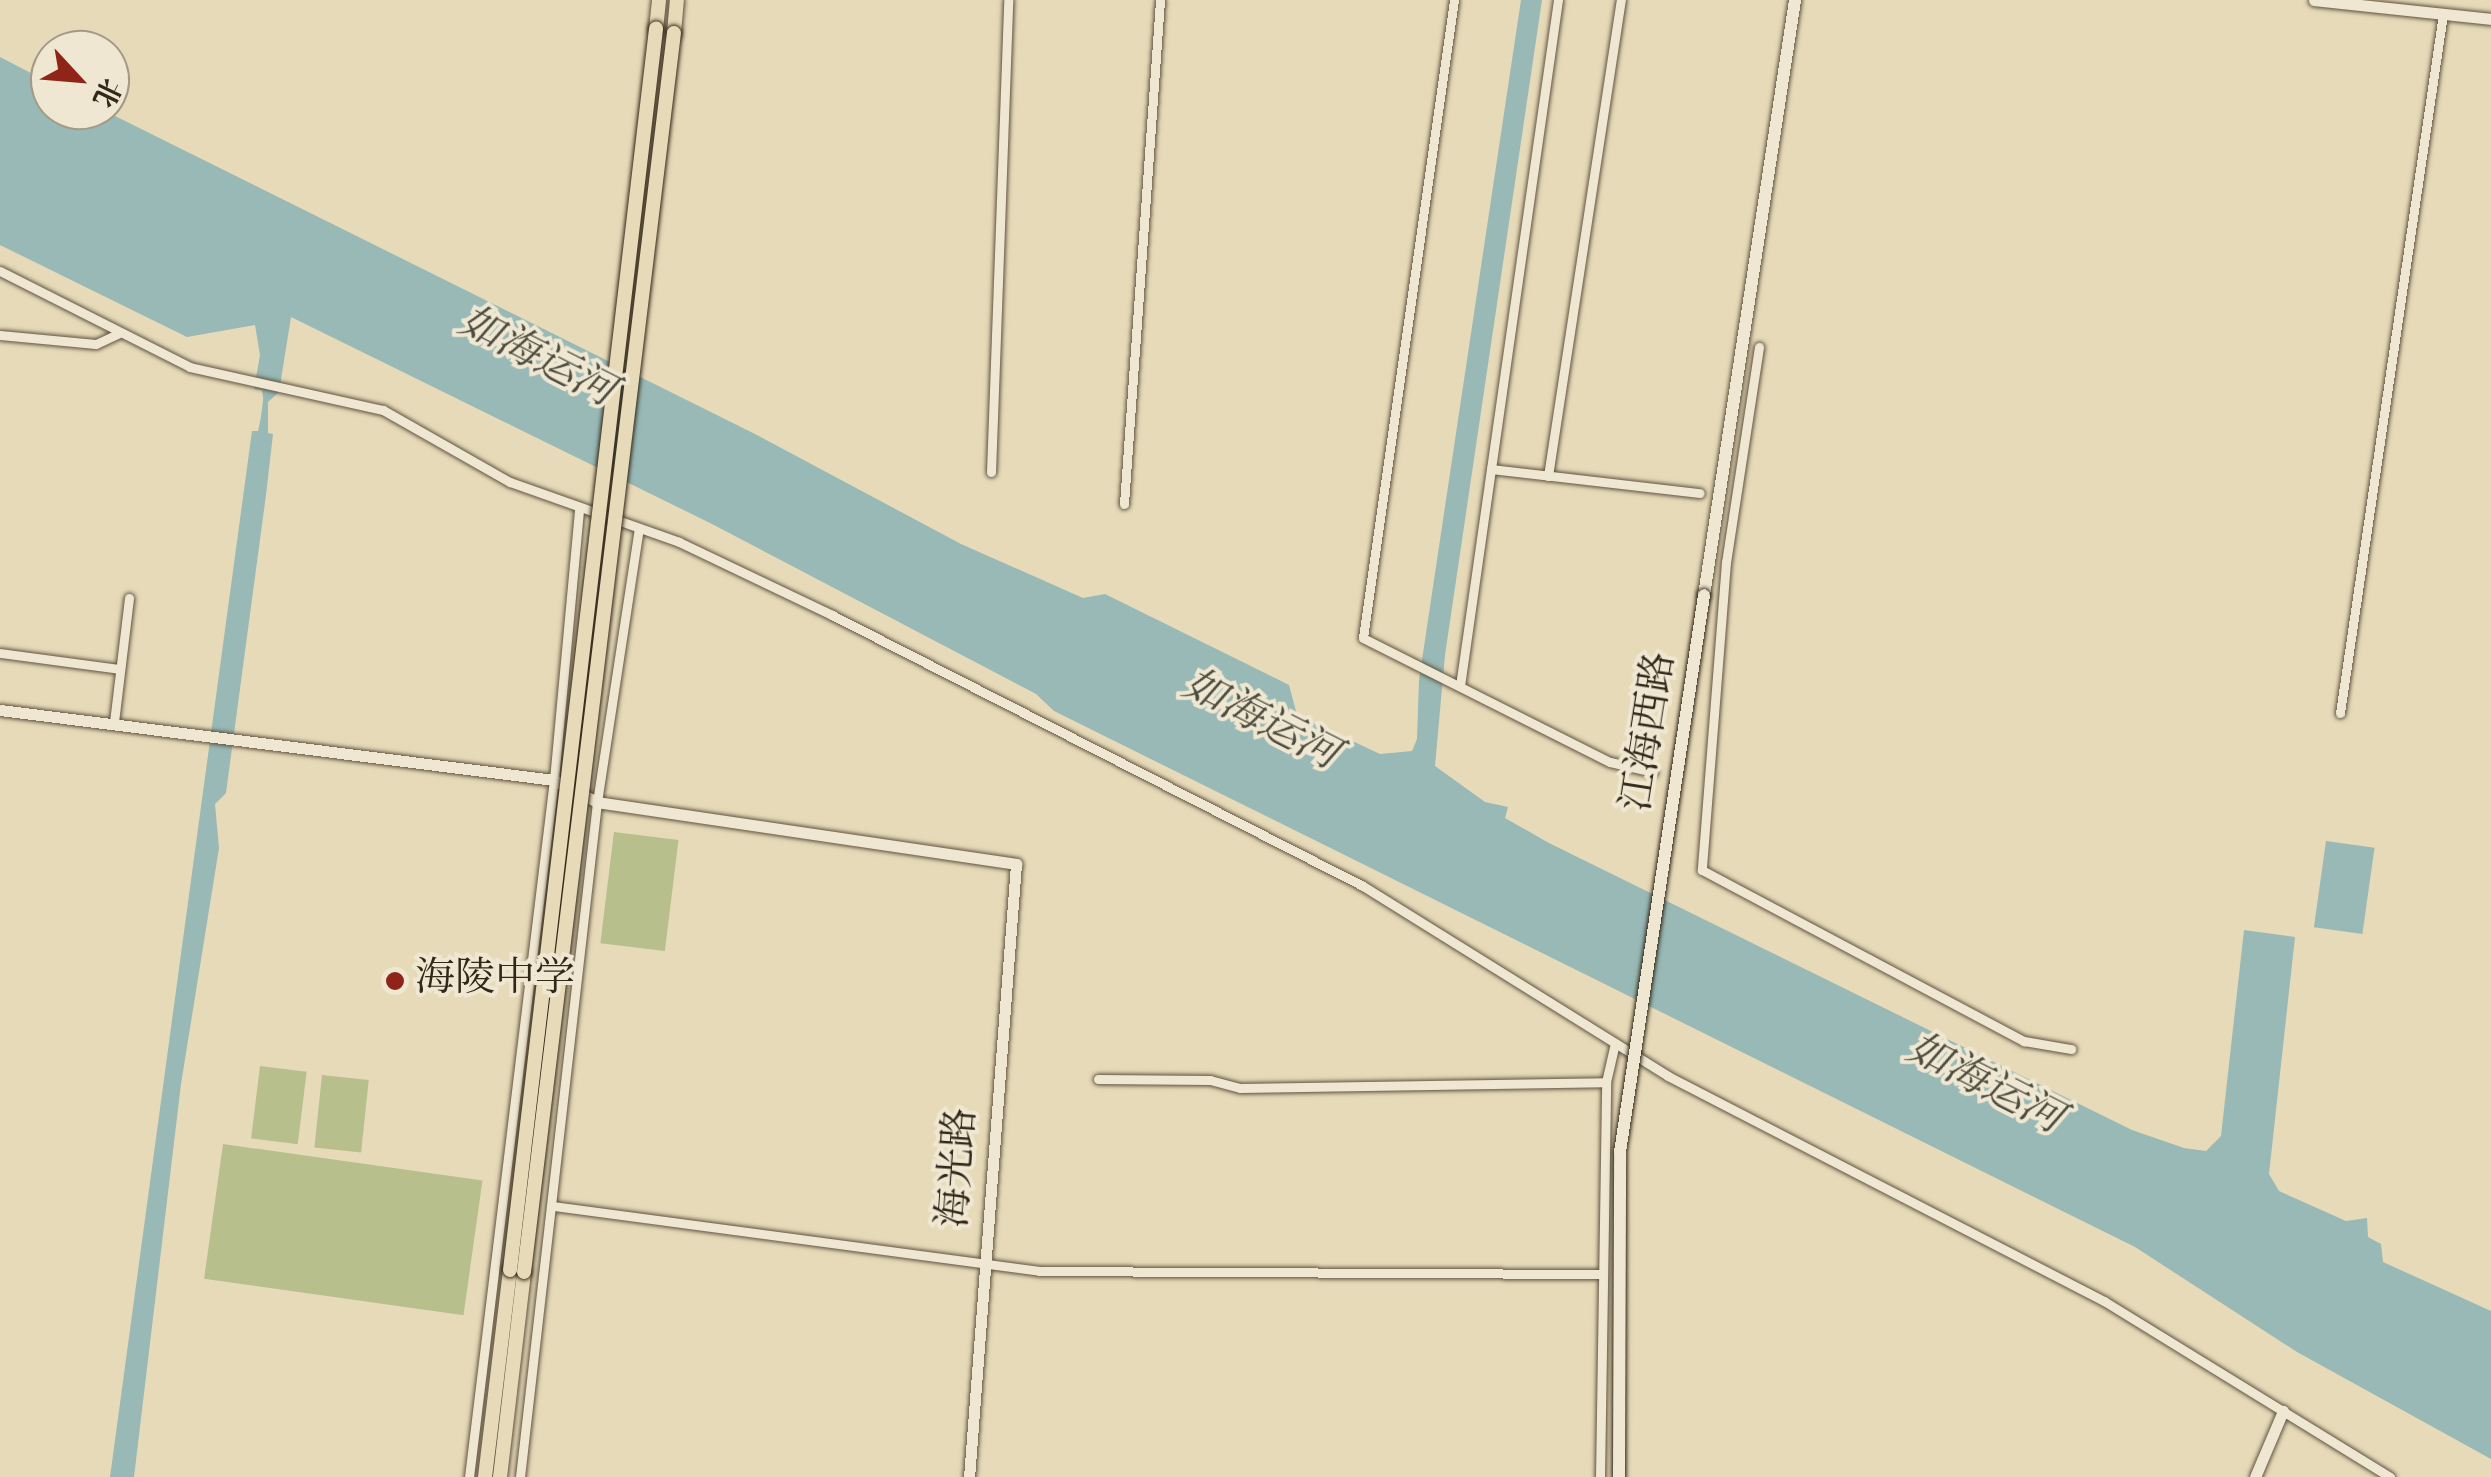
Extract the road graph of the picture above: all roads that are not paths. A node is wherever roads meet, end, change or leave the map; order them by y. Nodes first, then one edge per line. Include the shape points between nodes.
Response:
1 (658, 0) edge
2 (677, 0) edge
3 (1008, 0) edge
4 (1160, 0) edge
5 (1454, 0) edge
6 (1558, 0) edge
7 (1621, 0) edge
8 (1795, 0) edge
9 (2314, 0) edge
10 (2442, 14) junction
11 (2491, 19) edge
12 (0, 271) edge
13 (120, 333) junction
14 (0, 335) edge
15 (1759, 346) dead end
16 (1491, 469) junction
17 (991, 472) dead end
18 (1548, 476) junction
19 (1700, 493) dead end
20 (1124, 504) dead end
21 (579, 510) junction
22 (639, 529) junction
23 (129, 598) dead end
24 (0, 653) edge
25 (120, 669) junction
26 (1460, 686) junction
27 (0, 710) edge
28 (2340, 713) dead end
29 (114, 722) junction
30 (1653, 772) dead end
31 (554, 780) junction
32 (597, 802) junction
33 (1615, 1042) junction
34 (2071, 1049) dead end
35 (1098, 1079) dead end
36 (1606, 1082) junction
37 (553, 1206) junction
38 (985, 1265) junction
39 (517, 1271) junction
40 (1600, 1274) junction
41 (2283, 1411) junction
42 (469, 1477) edge
43 (485, 1477) edge
44 (500, 1477) edge
45 (520, 1477) edge
46 (969, 1477) edge
47 (1600, 1477) edge
48 (1619, 1477) edge
49 (2255, 1477) edge
50 (2390, 1477) edge

1 - 39 main road, bridge
2 - 39 main road, bridge
3 - 17 street
4 - 20 street
5 - 26 street via 1363,638
6 - 16 street
7 - 18 street
8 - 48 main road, 江海西路, bridge via 1620,1152
9 - 10 street
10 - 11 street
10 - 28 street
12 - 13 street
13 - 14 street via 96,344
13 - 21 street via 190,367 383,410 510,482
15 - 34 street via 1726,562 1702,870 2024,1042
16 - 18 street
16 - 26 street
18 - 19 street
21 - 22 street
21 - 31 street
22 - 32 street
22 - 33 street via 832,615 1362,886
23 - 25 street
24 - 25 street
25 - 29 street
26 - 30 street via 1610,762
27 - 29 street
29 - 31 street
31 - 32 street
31 - 42 street
32 - 37 street
32 - 38 street, 海光路 via 1016,864
33 - 36 street
33 - 41 street via 1840,1167 2104,1301
35 - 36 street via 1210,1080 1240,1088
36 - 40 street
37 - 38 street
37 - 45 street
38 - 40 street via 1039,1271
38 - 46 street, 海光路
39 - 43 main road
39 - 44 main road
40 - 47 street
41 - 49 street
41 - 50 street

